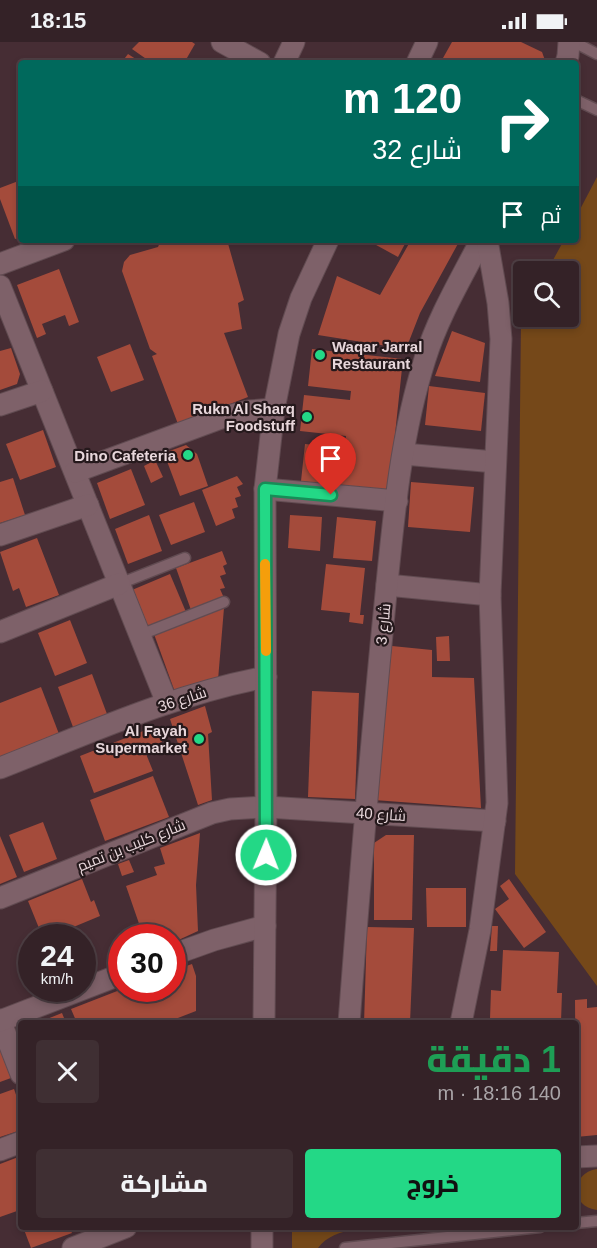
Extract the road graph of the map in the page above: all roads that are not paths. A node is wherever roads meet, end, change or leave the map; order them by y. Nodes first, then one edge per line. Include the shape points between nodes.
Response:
1 (222, 42) edge
2 (294, 42) edge
3 (427, 42) edge
4 (568, 42) edge
5 (574, 42) edge
6 (597, 54) edge
7 (255, 60) edge
8 (285, 60) edge
9 (418, 60) edge
10 (567, 60) edge
11 (579, 101) edge
12 (597, 110) edge
13 (56, 243) edge
14 (309, 243) edge
15 (326, 243) edge
16 (479, 243) edge
17 (488, 243) edge
18 (0, 264) edge
19 (315, 265) junction
20 (0, 286) edge
21 (42, 391) junction
22 (0, 405) edge
23 (274, 409) junction
24 (404, 454) junction
25 (495, 462) junction
26 (75, 472) junction
27 (265, 489) junction
28 (397, 501) junction
29 (88, 506) junction
30 (0, 535) edge
31 (185, 558) dead end
32 (119, 584) junction
33 (387, 585) junction
34 (490, 595) junction
35 (224, 602) dead end
36 (0, 632) edge
37 (140, 635) junction
38 (266, 677) junction
39 (167, 703) junction
40 (0, 768) edge
41 (266, 807) junction
42 (364, 813) junction
43 (495, 821) junction
44 (0, 898) edge
45 (265, 926) junction
46 (186, 950) edge
47 (108, 979) edge
48 (0, 1020) edge
49 (264, 1020) edge
50 (350, 1020) edge
51 (462, 1020) edge
52 (18, 1066) edge
53 (18, 1143) edge
54 (0, 1150) edge
55 (597, 1156) edge
56 (579, 1158) edge
57 (597, 1221) edge
58 (579, 1223) edge
59 (117, 1230) edge
60 (262, 1230) edge
61 (512, 1230) edge
62 (85, 1241) edge
63 (262, 1248) edge
64 (345, 1248) edge

1 - 7 street
2 - 8 street
3 - 9 street
4 - 10 street
5 - 6 lane
11 - 12 lane
13 - 18 street
14 - 19 street
15 - 19 street
16 - 24 street, شارع 3 via 435,330 417,386
17 - 25 street via 501,339
19 - 23 street via 289,334
20 - 21 street
21 - 22 street
21 - 26 street
23 - 26 street via 224,417
23 - 27 street
24 - 25 street
24 - 28 street, شارع 3
25 - 34 street
26 - 29 street
27 - 28 street
27 - 38 street
28 - 33 street, شارع 3
29 - 30 street
29 - 32 street
31 - 32 lane
32 - 36 street
32 - 37 street
33 - 34 street
33 - 42 street, شارع 3
34 - 43 street
35 - 37 lane
37 - 39 street
38 - 39 street, شارع 36
38 - 41 street
39 - 40 street, شارع 36
41 - 42 street, شارع 40
41 - 44 street, شارع كليب بن تميم via 212,813
41 - 45 street
42 - 43 street, شارع 40
42 - 50 street, شارع 3
43 - 51 street via 480,930
45 - 46 street
45 - 49 street
47 - 48 street
48 - 52 street
53 - 54 street
55 - 56 street
57 - 58 lane
59 - 62 street
60 - 63 street
61 - 64 lane

